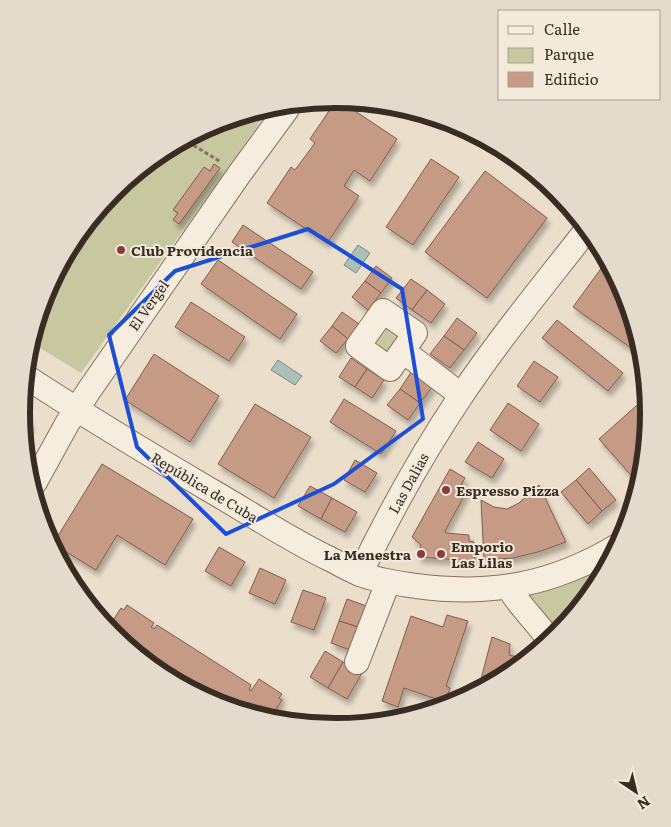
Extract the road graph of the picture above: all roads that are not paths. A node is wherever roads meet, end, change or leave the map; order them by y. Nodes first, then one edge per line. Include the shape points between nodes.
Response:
1 (284, 113) edge
2 (583, 235) edge
3 (403, 351) dead end
4 (32, 381) edge
5 (461, 395) junction
6 (76, 410) junction
7 (37, 478) edge
8 (609, 549) edge
9 (360, 574) junction
10 (388, 582) junction
11 (509, 588) junction
12 (546, 635) edge
13 (357, 662) dead end

1 - 6 street, El Vergel
2 - 5 street, Las Dalias
3 - 5 street
4 - 6 street, República de Cuba
5 - 9 street, Las Dalias via 432,440
6 - 7 street, El Vergel
6 - 9 street, República de Cuba via 310,549
8 - 11 street, República de Cuba via 570,569
9 - 10 street, República de Cuba
10 - 11 street, República de Cuba via 464,590
10 - 13 street
11 - 12 street

